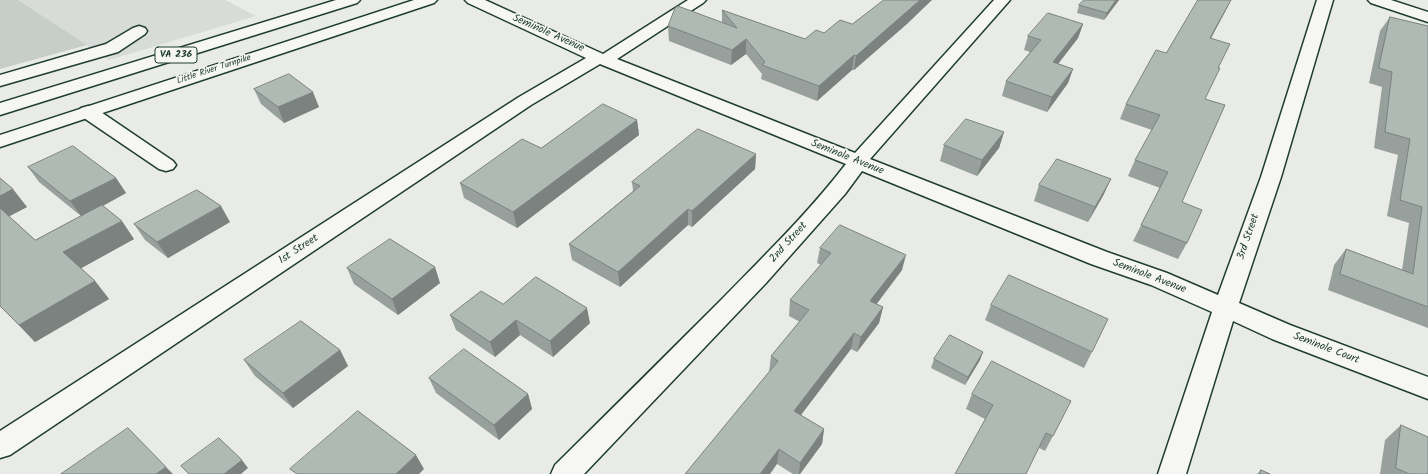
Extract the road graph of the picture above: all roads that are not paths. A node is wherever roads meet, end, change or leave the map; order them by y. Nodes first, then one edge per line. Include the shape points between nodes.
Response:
1 (352, 0) edge
2 (429, 0) edge
3 (473, 0) edge
4 (698, 0) edge
5 (1002, 0) edge
6 (1325, 0) edge
7 (1376, 0) edge
8 (1428, 17) edge
9 (139, 31) dead end
10 (602, 59) junction
11 (0, 81) edge
12 (0, 109) edge
13 (88, 112) junction
14 (0, 141) edge
15 (858, 162) junction
16 (166, 165) dead end
17 (1225, 308) junction
18 (1428, 388) edge
19 (0, 446) edge
20 (565, 474) edge
21 (1172, 474) edge

1 - 12 street, VA 236
2 - 13 street, Little River Turnpike / VA 236
3 - 10 street, Seminole Avenue
4 - 10 street, 1st Street
5 - 15 street, 2nd Street
6 - 17 street, 3rd Street via 1271,177
7 - 8 street
9 - 11 street via 112,48
10 - 15 street, Seminole Avenue
10 - 19 street, 1st Street via 525,101
13 - 14 street, Little River Turnpike / VA 236
13 - 16 street
15 - 17 street, Seminole Avenue
15 - 20 street, 2nd Street via 838,189 758,277
17 - 18 street, Seminole Court
17 - 21 street, 3rd Street

